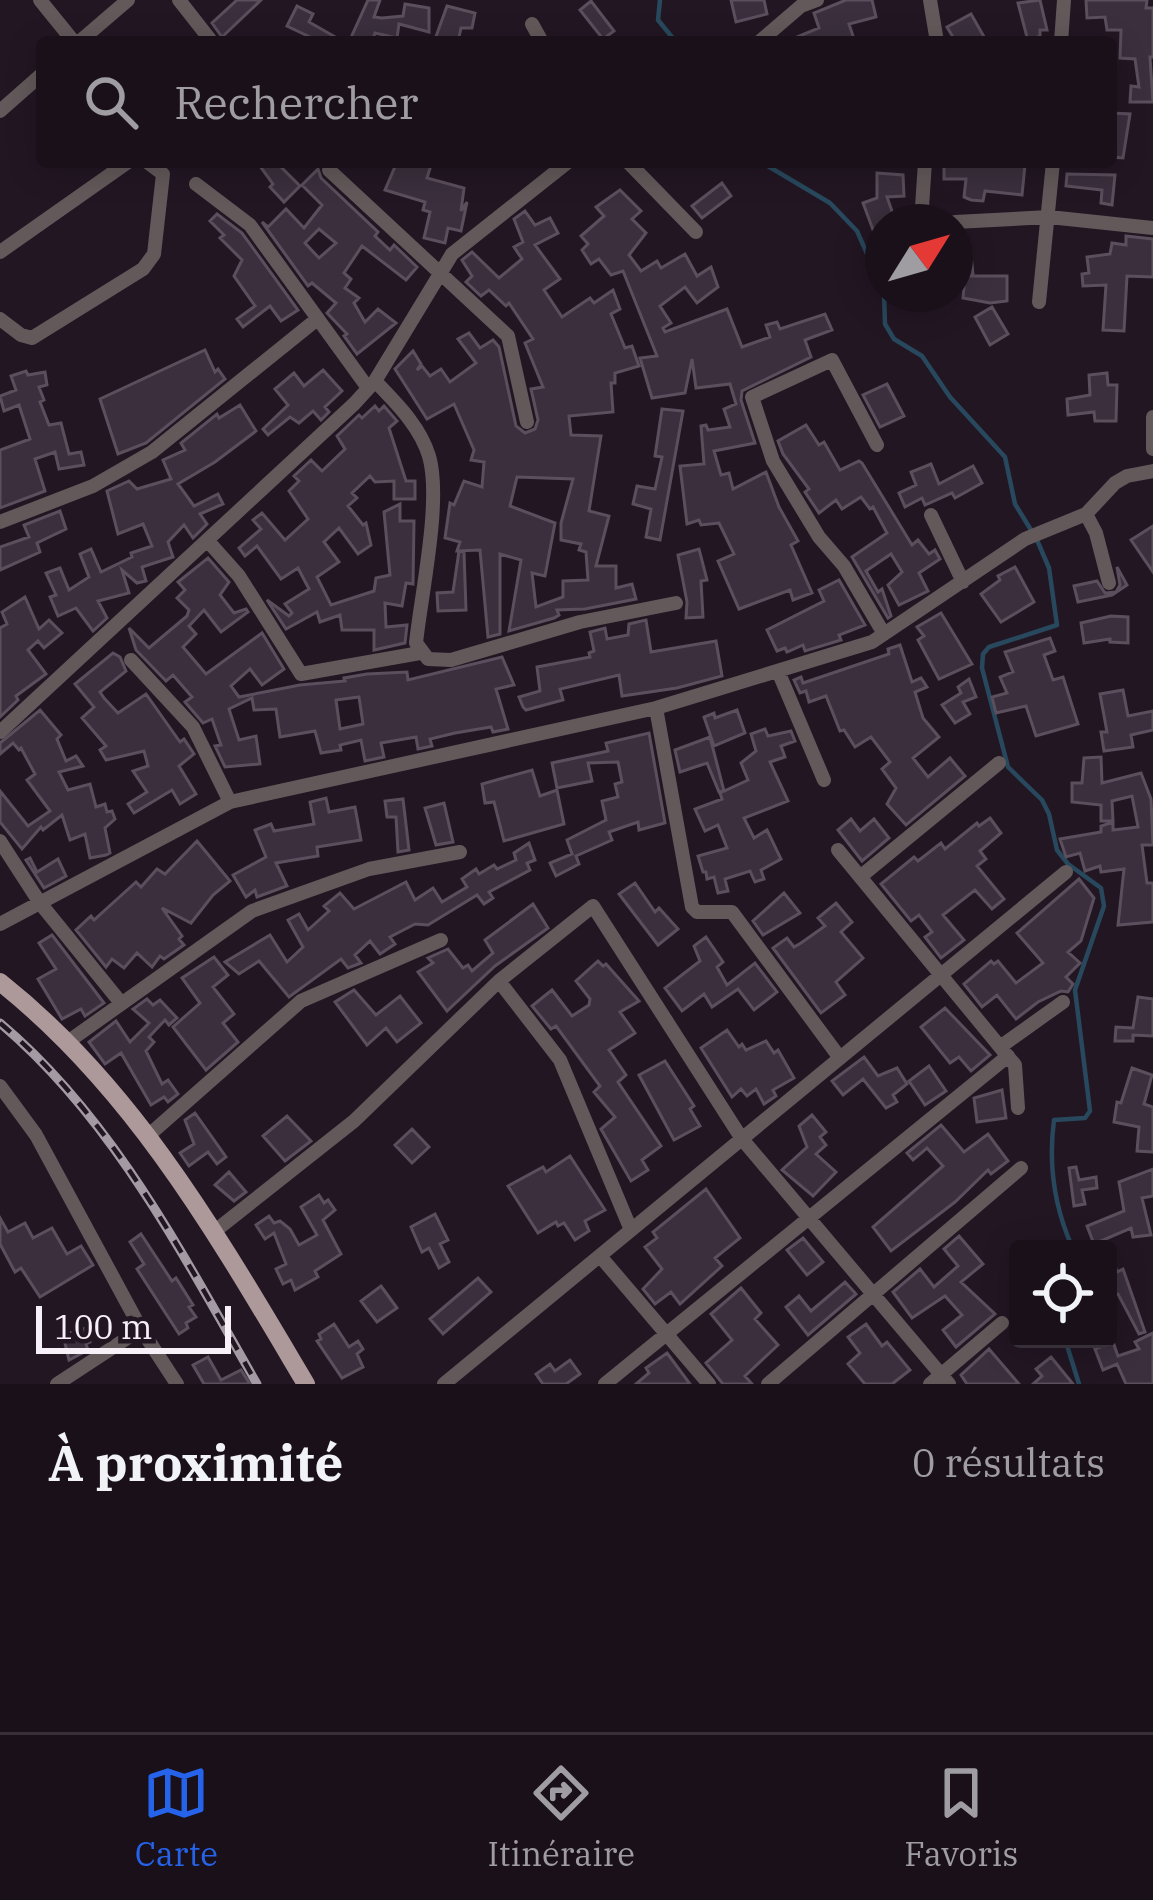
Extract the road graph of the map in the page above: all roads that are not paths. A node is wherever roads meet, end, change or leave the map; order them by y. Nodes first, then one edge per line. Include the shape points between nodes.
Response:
1 (40, 0) edge
2 (128, 0) edge
3 (179, 0) edge
4 (817, 0) edge
5 (930, 0) edge
6 (1064, 0) edge
7 (800, 3) edge
8 (532, 24) dead end
9 (71, 36) edge
10 (83, 36) edge
11 (207, 36) edge
12 (539, 36) edge
13 (765, 36) edge
14 (937, 36) edge
15 (1061, 36) edge
16 (36, 79) edge
17 (0, 111) edge
18 (119, 168) edge
19 (155, 168) edge
20 (560, 168) edge
21 (634, 168) edge
22 (925, 168) edge
23 (1053, 168) edge
24 (329, 170) dead end
25 (196, 184) dead end
26 (922, 204) edge
27 (1049, 217) junction
28 (973, 221) edge
29 (1153, 228) edge
30 (696, 232) dead end
31 (0, 252) edge
32 (439, 272) junction
33 (1039, 302) dead end
34 (0, 319) edge
35 (316, 320) junction
36 (371, 385) junction
37 (1153, 417) edge
38 (527, 422) dead end
39 (877, 446) dead end
40 (1153, 448) edge
41 (1153, 471) edge
42 (931, 514) dead end
43 (1086, 514) junction
44 (0, 522) edge
45 (207, 540) junction
46 (963, 582) junction
47 (1109, 583) dead end
48 (676, 603) dead end
49 (884, 634) junction
50 (421, 653) junction
51 (131, 660) dead end
52 (778, 671) junction
53 (656, 708) junction
54 (0, 733) edge
55 (999, 763) dead end
56 (824, 781) dead end
57 (230, 802) junction
58 (0, 841) edge
59 (838, 850) dead end
60 (460, 852) dead end
61 (1066, 872) dead end
62 (860, 877) junction
63 (40, 903) junction
64 (0, 924) edge
65 (440, 940) dead end
66 (941, 975) junction
67 (499, 981) junction
68 (0, 982) edge
69 (1063, 1002) dead end
70 (121, 1004) junction
71 (69, 1041) junction
72 (1004, 1051) junction
73 (840, 1058) junction
74 (0, 1086) edge
75 (1018, 1108) dead end
76 (148, 1135) junction
77 (742, 1139) junction
78 (1021, 1168) dead end
79 (809, 1218) junction
80 (631, 1230) junction
81 (215, 1231) junction
82 (600, 1256) junction
83 (873, 1294) junction
84 (1002, 1323) dead end
85 (141, 1330) junction
86 (666, 1334) junction
87 (940, 1381) edge
88 (57, 1384) edge
89 (177, 1384) edge
90 (306, 1384) edge
91 (444, 1384) edge
92 (605, 1384) edge
93 (709, 1384) edge
94 (768, 1384) edge

1 - 9 street
2 - 10 street
3 - 11 street
4 - 7 street
5 - 14 street
6 - 15 street
7 - 13 street
8 - 12 street
16 - 17 street
18 - 31 street
19 - 34 street via 163,174 154,254 142,268 32,338
20 - 32 street
21 - 30 street
22 - 26 street
23 - 27 street
24 - 32 street
25 - 35 street via 250,225
27 - 28 street
27 - 29 street
27 - 33 street
32 - 36 street
32 - 38 street via 508,336
35 - 36 street
35 - 44 street via 152,452 93,486
36 - 45 street
36 - 50 street via 404,411 429,457
37 - 40 street
39 - 49 street via 832,360 752,397 773,461
41 - 43 street via 1115,483
42 - 46 street
43 - 46 street via 1025,539
43 - 47 street
45 - 50 street via 301,674
45 - 54 street
46 - 49 street
48 - 50 street via 451,660
49 - 52 street
51 - 57 street via 193,727
52 - 53 street
52 - 56 street
53 - 57 street
53 - 73 street via 694,910 732,912
55 - 62 street
57 - 63 street
58 - 63 street
59 - 62 street
60 - 70 street via 369,869 252,910
61 - 66 street
62 - 66 street
63 - 64 street
63 - 70 street
65 - 76 street via 301,1001
66 - 72 street
66 - 73 street
67 - 77 street via 593,906
67 - 80 street via 560,1060
67 - 81 street via 354,1121
68 - 71 main road
69 - 72 street
70 - 71 street
71 - 76 main road
72 - 75 street via 1015,1064
72 - 79 street
73 - 77 street
74 - 85 street
76 - 81 main road
77 - 79 street
77 - 80 street
78 - 83 street
79 - 83 street
79 - 86 street
80 - 82 street
81 - 90 main road
82 - 86 street
82 - 91 street
83 - 87 street
83 - 94 street
84 - 87 street
85 - 88 street
85 - 89 street
86 - 92 street
86 - 93 street

